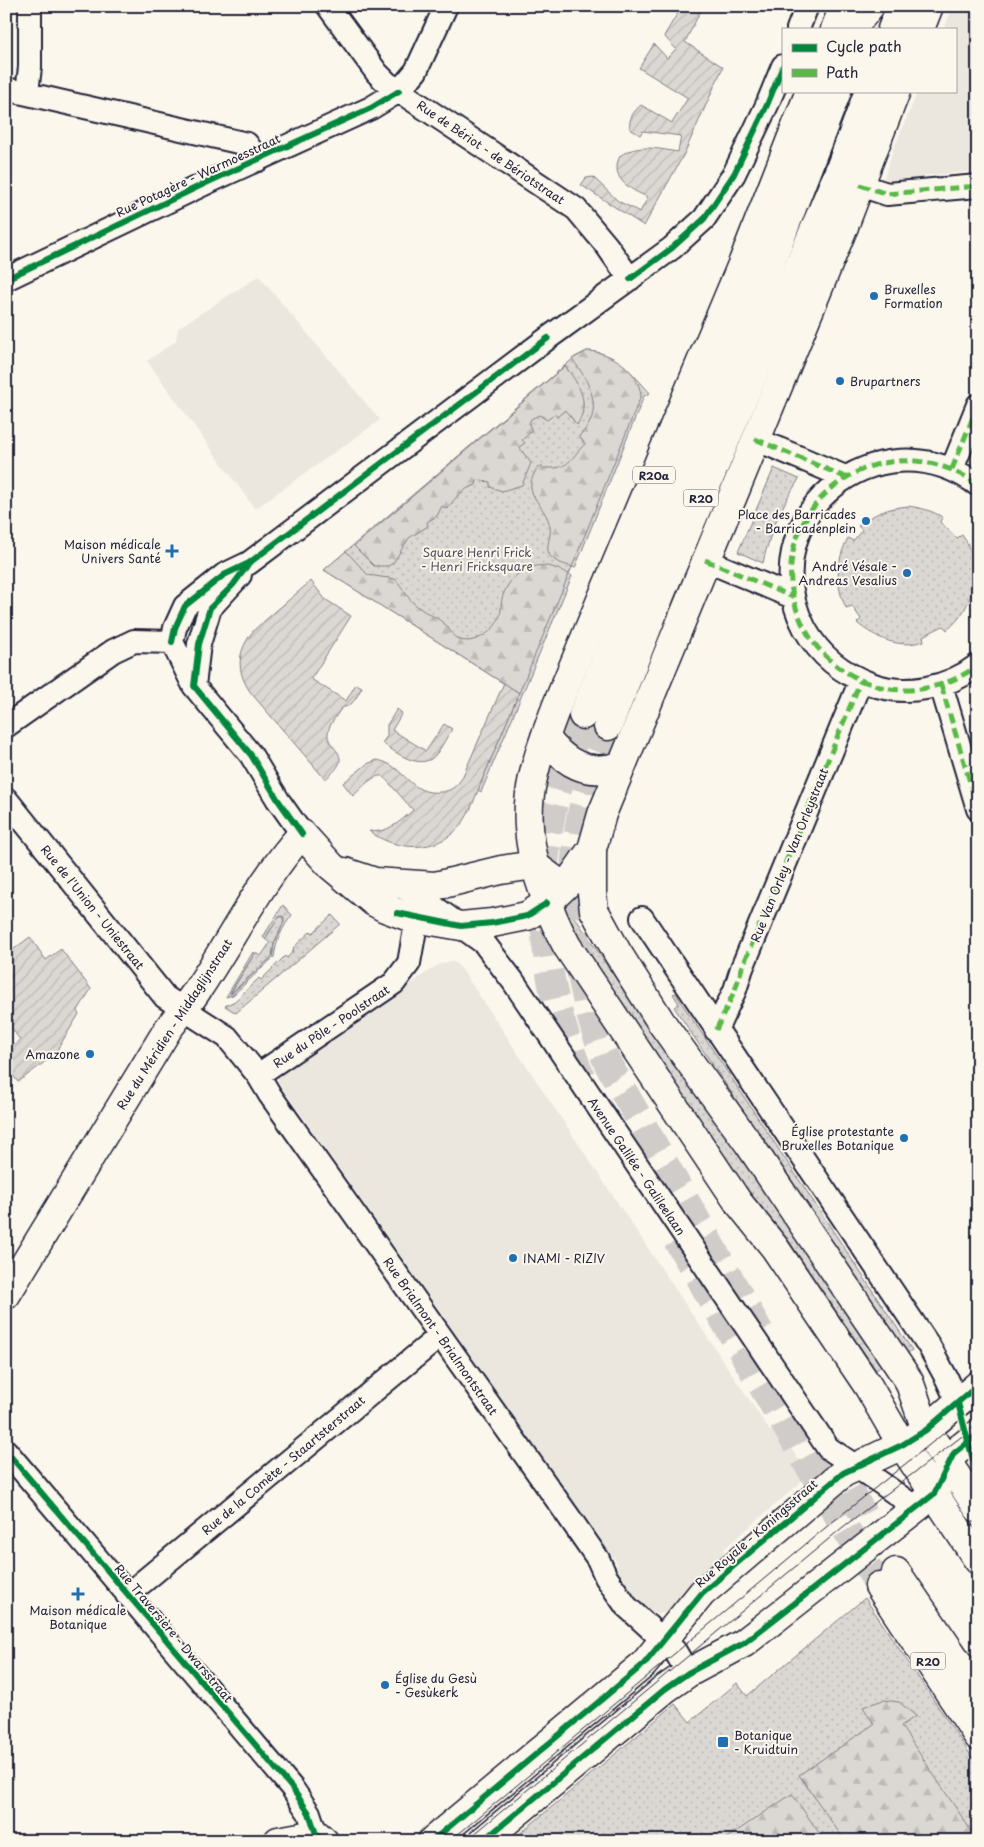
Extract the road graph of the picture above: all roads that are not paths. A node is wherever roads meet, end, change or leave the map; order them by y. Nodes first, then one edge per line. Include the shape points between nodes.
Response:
1 (30, 6) edge
2 (328, 6) edge
3 (446, 6) edge
4 (807, 6) edge
5 (844, 6) edge
6 (870, 6) edge
7 (901, 6) edge
8 (929, 6) edge
9 (798, 28) edge
10 (835, 28) edge
11 (853, 28) edge
12 (861, 28) edge
13 (892, 28) edge
14 (920, 28) edge
15 (782, 68) edge
16 (17, 91) edge
17 (399, 91) junction
18 (810, 92) edge
19 (837, 92) edge
20 (869, 92) edge
21 (876, 92) edge
22 (896, 92) edge
23 (878, 137) junction
24 (258, 160) junction
25 (860, 184) junction
26 (978, 186) edge
27 (771, 192) junction
28 (844, 226) junction
29 (781, 236) junction
30 (797, 272) junction
31 (6, 279) edge
32 (630, 279) junction
33 (978, 405) edge
34 (756, 439) junction
35 (952, 469) junction
36 (845, 477) junction
37 (978, 485) edge
38 (705, 560) junction
39 (249, 563) junction
40 (793, 597) junction
41 (172, 642) junction
42 (978, 665) edge
43 (861, 680) junction
44 (941, 685) junction
45 (194, 686) junction
46 (583, 715) tunnel mouth
47 (6, 726) edge
48 (608, 726) tunnel mouth
49 (545, 737) junction
50 (621, 766) junction
51 (6, 799) edge
52 (978, 809) edge
53 (302, 834) junction
54 (592, 849) junction
55 (534, 865) junction
56 (337, 870) junction
57 (398, 884) junction
58 (555, 895) junction
59 (594, 910) junction
60 (417, 918) junction
61 (642, 918) dead end
62 (461, 926) junction
63 (184, 1009) junction
64 (716, 1030) junction
65 (258, 1075) junction
66 (6, 1295) edge
67 (440, 1336) junction
68 (978, 1385) edge
69 (954, 1393) junction
70 (926, 1430) junction
71 (978, 1434) edge
72 (902, 1445) junction
73 (6, 1451) edge
74 (949, 1464) junction
75 (856, 1466) junction
76 (925, 1501) junction
77 (978, 1508) edge
78 (978, 1560) edge
79 (127, 1595) junction
80 (663, 1641) junction
81 (688, 1673) junction
82 (978, 1692) edge
83 (978, 1736) edge
84 (320, 1837) edge
85 (278, 1841) edge
86 (432, 1841) edge
87 (483, 1841) edge

1 - 16 street via 30,67
2 - 17 street, Rue de Bériot - de Bériotstraat via 377,72
3 - 17 street, Rue Potagère - Warmoesstraat via 416,70
4 - 9 street
5 - 10 main road
6 - 11 main road
6 - 12 main road
7 - 13 main road
8 - 14 main road
15 - 32 street via 734,174 704,219
16 - 24 street via 247,144
17 - 24 street, Rue Potagère - Warmoesstraat via 371,108
17 - 32 street, Rue de Bériot - de Bériotstraat via 576,208
18 - 27 main road, R20a
19 - 29 main road, R20
20 - 30 main road, R20
21 - 23 main road
22 - 23 main road
23 - 25 main road
24 - 31 street, Rue Potagère - Warmoesstraat
25 - 26 street via 887,194
25 - 28 main road
27 - 29 main road
27 - 49 main road, R20a
28 - 30 main road
28 - 34 main road
29 - 46 main road, R20
30 - 48 main road, R20
32 - 39 street
33 - 35 street
34 - 36 street
34 - 38 main road
35 - 36 street via 918,460 899,460 880,462
35 - 37 street
36 - 40 street via 819,500 801,529 792,562
38 - 40 street
38 - 50 main road
39 - 41 street via 224,575 185,606
39 - 45 street via 210,608 199,644
40 - 43 street via 802,622 820,651 846,673
41 - 45 street
41 - 47 street via 134,641 113,651
42 - 44 street
43 - 44 street via 900,690
43 - 64 street, Rue Van Orley - Van Orleystraat
44 - 52 street
45 - 53 street via 251,755
49 - 50 main road via 564,758 576,765 600,771
49 - 55 main road, R20a via 528,805 528,834
50 - 54 main road
51 - 63 street, Rue de l'Union - Uniestraat via 165,996
53 - 56 main road
53 - 63 main road, Rue du Méridien - Middaglijnstraat via 259,890
54 - 58 main road
54 - 59 main road
55 - 57 main road via 436,886
55 - 58 main road, R20a
56 - 57 main road via 375,882
56 - 60 main road via 374,902
57 - 62 street, Avenue Galilée - Galileelaan
58 - 59 main road
58 - 62 main road via 527,916 492,924
58 - 72 main road via 560,933 568,946 738,1202 775,1248 868,1386
59 - 70 main road via 661,1022 749,1144 909,1381
60 - 62 main road
60 - 65 street, Rue du Pôle - Poolstraat via 410,963 394,983
61 - 64 street
62 - 75 street, Avenue Galilée - Galileelaan via 484,943 512,981 828,1448
63 - 65 street, Rue Brialmont - Brialmontstraat via 227,1037
63 - 66 main road, Rue du Méridien - Middaglijnstraat via 168,1029
64 - 69 street via 928,1346
65 - 67 street, Rue Brialmont - Brialmontstraat
67 - 79 street, Rue de la Comète - Staartsterstraat
67 - 80 street, Rue Brialmont - Brialmontstraat via 570,1517 626,1606
68 - 69 main road, Rue Royale - Koningsstraat
69 - 70 main road, Rue Royale - Koningsstraat
70 - 72 main road, Rue Royale - Koningsstraat
70 - 74 main road
71 - 74 main road via 954,1453
72 - 75 main road, Rue Royale - Koningsstraat
72 - 76 main road
73 - 79 street, Rue Traversière - Dwarsstraat
74 - 76 main road
74 - 77 main road
75 - 76 street
75 - 80 main road, Rue Royale - Koningsstraat via 843,1473 702,1593
76 - 78 main road
76 - 81 main road via 744,1643
79 - 84 street, Rue Traversière - Dwarsstraat via 292,1788
80 - 81 street, Rue Brialmont - Brialmontstraat via 675,1651
80 - 86 main road, Rue Royale - Koningsstraat via 644,1664
81 - 87 main road
82 - 83 main road, R20 via 888,1579
84 - 85 main road

